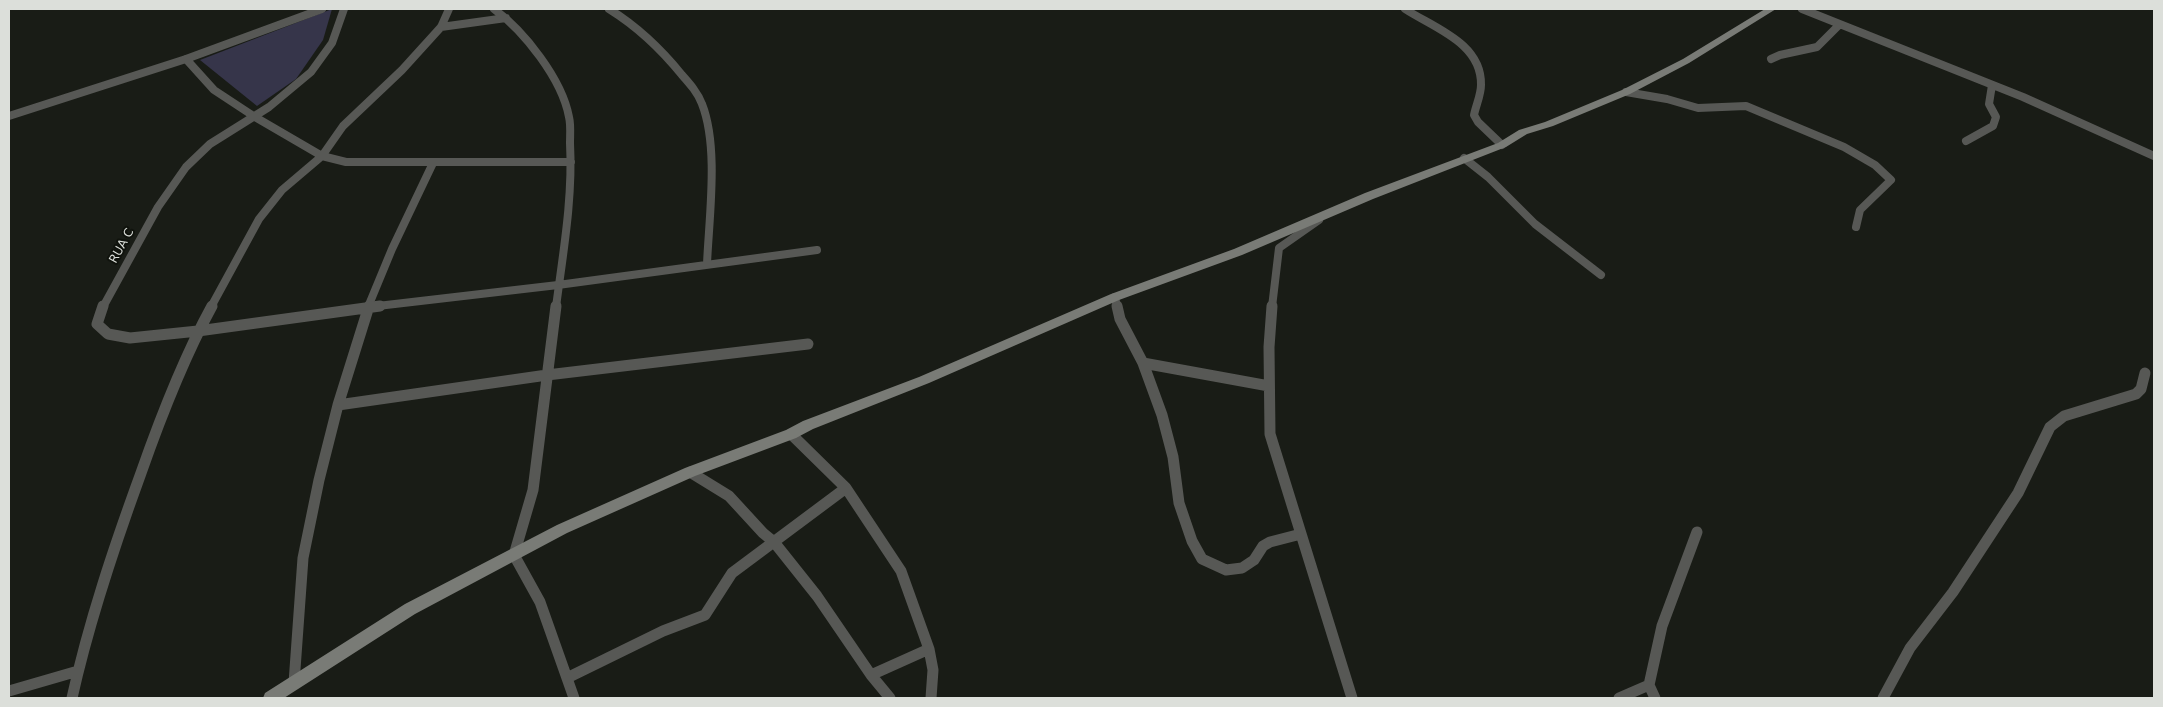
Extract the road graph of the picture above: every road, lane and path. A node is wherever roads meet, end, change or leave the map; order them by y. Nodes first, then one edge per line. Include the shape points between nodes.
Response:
1 (322, 9) edge
2 (344, 9) edge
3 (449, 9) edge
4 (494, 9) edge
5 (609, 9) edge
6 (1405, 9) edge
7 (1771, 9) edge
8 (1802, 9) edge
9 (506, 18) junction
10 (1839, 24) junction
11 (441, 27) junction
12 (1771, 59) dead end
13 (186, 60) junction
14 (1992, 84) junction
15 (1626, 92) junction
16 (9, 116) edge
17 (255, 117) junction
18 (1966, 141) dead end
19 (1502, 145) junction
20 (322, 156) junction
21 (2154, 156) edge
22 (1464, 158) junction
23 (571, 162) junction
24 (433, 163) junction
25 (1322, 218) junction
26 (1856, 227) dead end
27 (817, 250) dead end
28 (707, 264) junction
29 (1601, 276) dead end
30 (558, 285) junction
31 (1114, 297) junction
32 (368, 307) junction
33 (198, 331) junction
34 (808, 344) dead end
35 (1143, 363) junction
36 (2144, 373) dead end
37 (547, 375) junction
38 (1268, 386) junction
39 (338, 405) junction
40 (791, 434) junction
41 (690, 472) junction
42 (846, 488) junction
43 (1697, 532) dead end
44 (1301, 534) junction
45 (774, 542) junction
46 (514, 554) junction
47 (929, 649) junction
48 (78, 671) junction
49 (871, 675) junction
50 (567, 678) junction
51 (294, 684) junction
52 (1649, 685) junction
53 (9, 691) edge
54 (72, 698) edge
55 (271, 698) edge
56 (574, 698) edge
57 (890, 698) edge
58 (931, 698) edge
59 (1352, 698) edge
60 (1619, 698) edge
61 (1655, 698) edge
62 (1883, 698) edge

1 - 13 street
2 - 17 street via 333,40 313,72
3 - 11 street
4 - 9 street
5 - 28 street via 629,20 654,41 696,92 704,110 710,180
6 - 19 street via 1470,50 1479,64 1481,82 1474,116
7 - 15 street via 1710,47
8 - 10 street
9 - 11 street
9 - 23 street via 537,52 554,80 569,116
10 - 12 street via 1816,47 1780,54
10 - 14 street
11 - 20 street via 344,126
13 - 16 street
13 - 17 street via 214,90
14 - 18 street via 1989,104 1996,117 1993,126
14 - 21 street
15 - 19 street via 1523,132
15 - 26 street via 1698,108 1746,106 1844,147 1875,165 1891,180 1860,210
17 - 20 street
17 - 33 street, RUA C via 221,135 197,156 160,202 100,308 97,324 108,334 130,338
19 - 22 street
20 - 24 street via 346,162
20 - 33 street via 282,190 259,219
22 - 25 street
22 - 29 street via 1488,177 1534,224
23 - 24 street
23 - 30 street
24 - 32 street
25 - 31 street
25 - 38 street via 1279,248 1273,285
27 - 28 street
28 - 30 street
30 - 32 street
30 - 37 street
31 - 35 street via 1124,327
31 - 40 street
32 - 33 street
32 - 39 street
33 - 48 street via 160,420 111,554
34 - 37 street
35 - 38 street
35 - 44 street via 1173,457 1179,502 1202,558 1226,570 1242,568 1254,560 1263,546
36 - 62 street via 2141,389 2136,394 2064,416 2050,428 2018,493 1953,592 1910,648
37 - 39 street
37 - 46 street via 533,490
38 - 44 street via 1270,434
39 - 51 street via 318,480 303,558
40 - 41 street
40 - 42 street
41 - 45 street via 729,496
41 - 46 street
42 - 45 street
42 - 47 street via 901,571
43 - 52 street via 1658,637
44 - 59 street
45 - 49 street via 844,632
45 - 50 street via 732,573 705,615 663,630
46 - 50 street via 540,602
46 - 51 street via 410,610
47 - 49 street
47 - 58 street via 933,670
48 - 53 street
48 - 54 street
49 - 57 street
50 - 56 street
51 - 55 street
52 - 60 street
52 - 61 street

